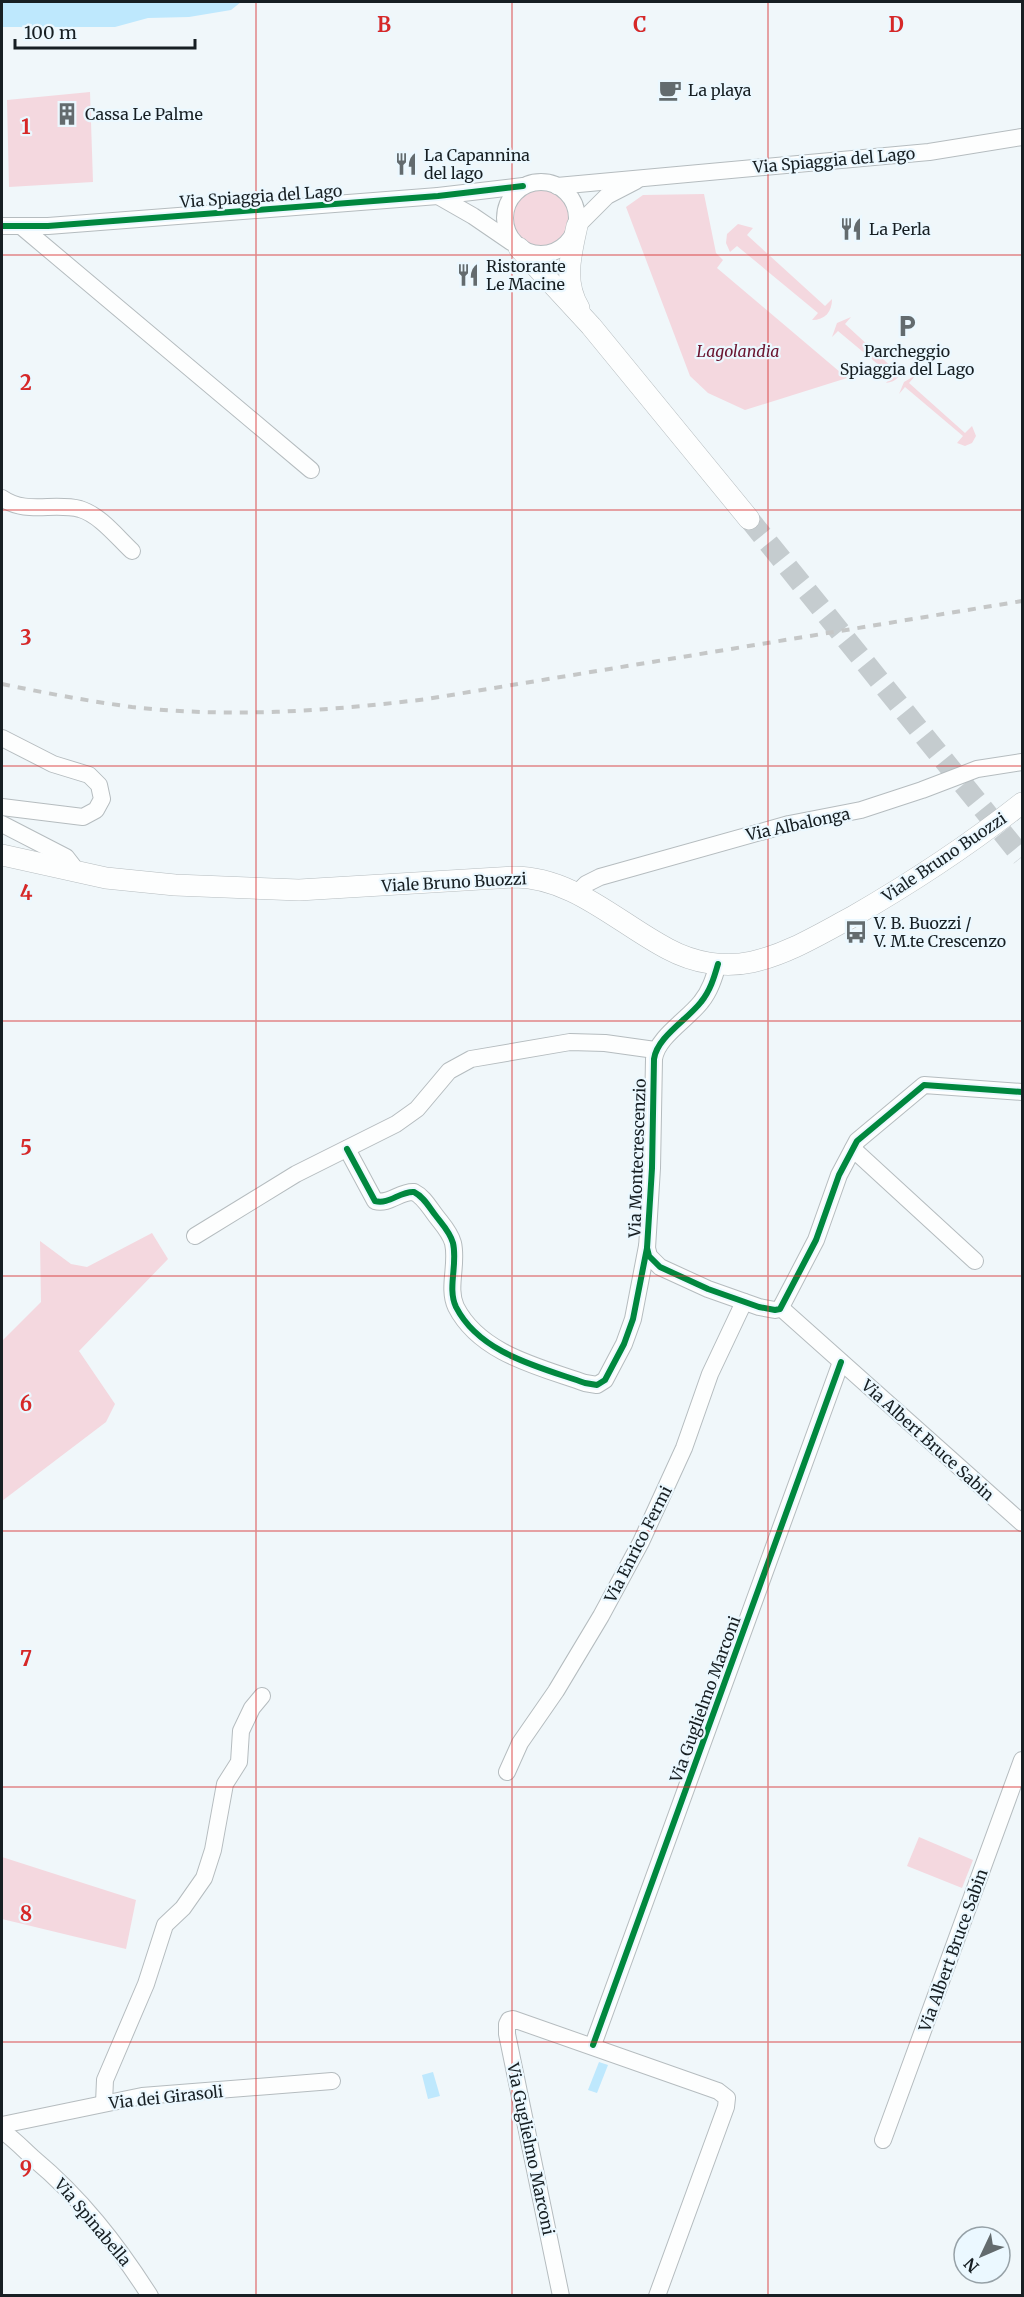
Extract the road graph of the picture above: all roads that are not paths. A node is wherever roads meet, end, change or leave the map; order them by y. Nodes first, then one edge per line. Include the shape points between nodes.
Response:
1 (1023, 137) edge
2 (645, 177) junction
3 (523, 186) junction
4 (557, 186) junction
5 (438, 196) junction
6 (2, 226) edge
7 (577, 226) junction
8 (22, 227) junction
9 (519, 248) junction
10 (591, 326) junction
11 (311, 470) dead end
12 (2, 498) edge
13 (749, 519) tunnel mouth
14 (132, 550) dead end
15 (2, 738) edge
16 (1023, 762) edge
17 (1023, 803) edge
18 (2, 807) edge
19 (2, 824) edge
20 (2, 855) edge
21 (73, 872) junction
22 (577, 893) junction
23 (718, 964) junction
24 (655, 1050) junction
25 (1023, 1092) edge
26 (347, 1149) junction
27 (853, 1149) junction
28 (195, 1236) dead end
29 (647, 1245) junction
30 (975, 1261) dead end
31 (744, 1302) junction
32 (781, 1308) junction
33 (841, 1362) junction
34 (1023, 1523) edge
35 (262, 1696) dead end
36 (1023, 1760) edge
37 (507, 1772) dead end
38 (593, 2045) junction
39 (332, 2081) dead end
40 (104, 2103) junction
41 (2, 2125) edge
42 (2, 2131) edge
43 (883, 2140) dead end
44 (150, 2295) edge
45 (561, 2295) edge
46 (657, 2295) edge

1 - 2 street, Via Spiaggia del Lago via 929,152
2 - 4 street, Via Spiaggia del Lago
2 - 7 street, Via Spiaggia del Lago via 607,196
3 - 4 street via 546,182
3 - 5 street, Via Spiaggia del Lago
3 - 9 street via 513,194 504,216 510,239
4 - 7 street via 574,202
5 - 8 street, Via Spiaggia del Lago
5 - 9 street
6 - 8 street, Via Spiaggia del Lago
7 - 9 street via 565,247 554,253 530,254
7 - 10 main road via 569,259 570,281 577,304
8 - 11 street
9 - 10 main road
10 - 13 main road
12 - 14 street via 24,508 84,511
15 - 18 street via 53,764 88,775 99,785 102,799 96,810 83,817
16 - 22 street, Via Albalonga via 977,769 870,807 789,824 600,877
17 - 23 main road, Viale Bruno Buozzi via 912,881 814,938 765,958
19 - 21 street via 66,857
20 - 21 main road, Viale Bruno Buozzi
21 - 22 main road, Viale Bruno Buozzi via 176,885 299,890 528,878 555,883
22 - 23 main road, Viale Bruno Buozzi via 677,954
23 - 24 street via 705,997
24 - 26 street via 570,1042 471,1059 449,1071 407,1117
24 - 29 street, Via Montecrescenzio
25 - 27 street via 924,1085 856,1141
26 - 28 street via 286,1179
26 - 29 street via 375,1201 414,1192 443,1225 453,1244 454,1302 482,1337 508,1354 585,1383 597,1385 605,1380 626,1340
27 - 30 street
27 - 32 street via 839,1175 816,1240
29 - 31 street, Via Montecrescenzio via 649,1256 660,1267
31 - 32 street, Via Montecrescenzio
31 - 37 street, Via Enrico Fermi via 641,1542 596,1625 520,1743
32 - 33 street, Via Albert Bruce Sabin
33 - 34 street, Via Albert Bruce Sabin
33 - 38 street, Via Guglielmo Marconi
35 - 40 street via 241,1731 239,1762 225,1784 204,1878 165,1925 146,1984 105,2080
36 - 43 street, Via Albert Bruce Sabin
38 - 45 street, Via Guglielmo Marconi via 516,2019 507,2024
38 - 46 street, Via Guglielmo Marconi via 718,2091 727,2100
39 - 40 street, Via dei Girasoli via 142,2096
40 - 41 street, Via dei Girasoli
42 - 44 street, Via Spinabella via 74,2194

